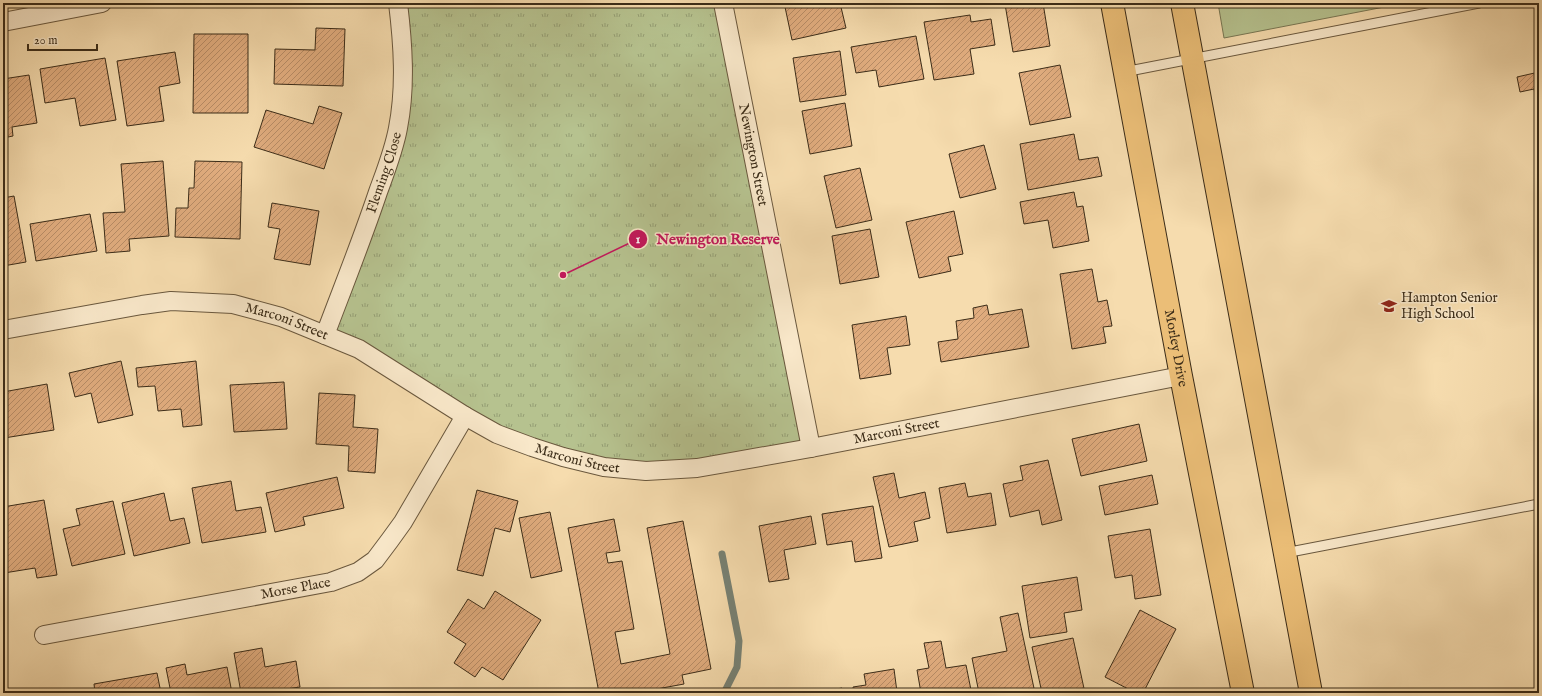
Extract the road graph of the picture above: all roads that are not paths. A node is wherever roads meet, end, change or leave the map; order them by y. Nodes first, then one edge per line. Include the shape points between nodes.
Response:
1 (102, 3) edge
2 (398, 3) edge
3 (723, 3) edge
4 (1112, 3) edge
5 (1182, 3) edge
6 (1479, 3) edge
7 (3, 22) edge
8 (1192, 58) junction
9 (1124, 72) junction
10 (3, 330) edge
11 (325, 335) junction
12 (1181, 376) junction
13 (465, 416) junction
14 (812, 448) junction
15 (1539, 504) edge
16 (1285, 554) junction
17 (44, 635) dead end
18 (1243, 693) edge
19 (1311, 693) edge

1 - 7 street
2 - 11 street, Fleming Close via 402,89 398,127 391,157 371,215
3 - 14 street, Newington Street
4 - 9 main road, Morley Drive
5 - 8 main road
6 - 8 lane
8 - 9 lane
8 - 16 main road
9 - 12 main road, Morley Drive
10 - 11 street, Marconi Street via 171,301 233,304 281,317
11 - 13 street, Marconi Street via 359,349
12 - 14 street, Marconi Street
12 - 18 main road, Morley Drive
13 - 14 street, Marconi Street via 497,434 532,447 604,467 624,469 646,471 697,468
13 - 17 street, Morse Place via 404,522 375,560 358,572 331,582
15 - 16 lane
16 - 19 main road

